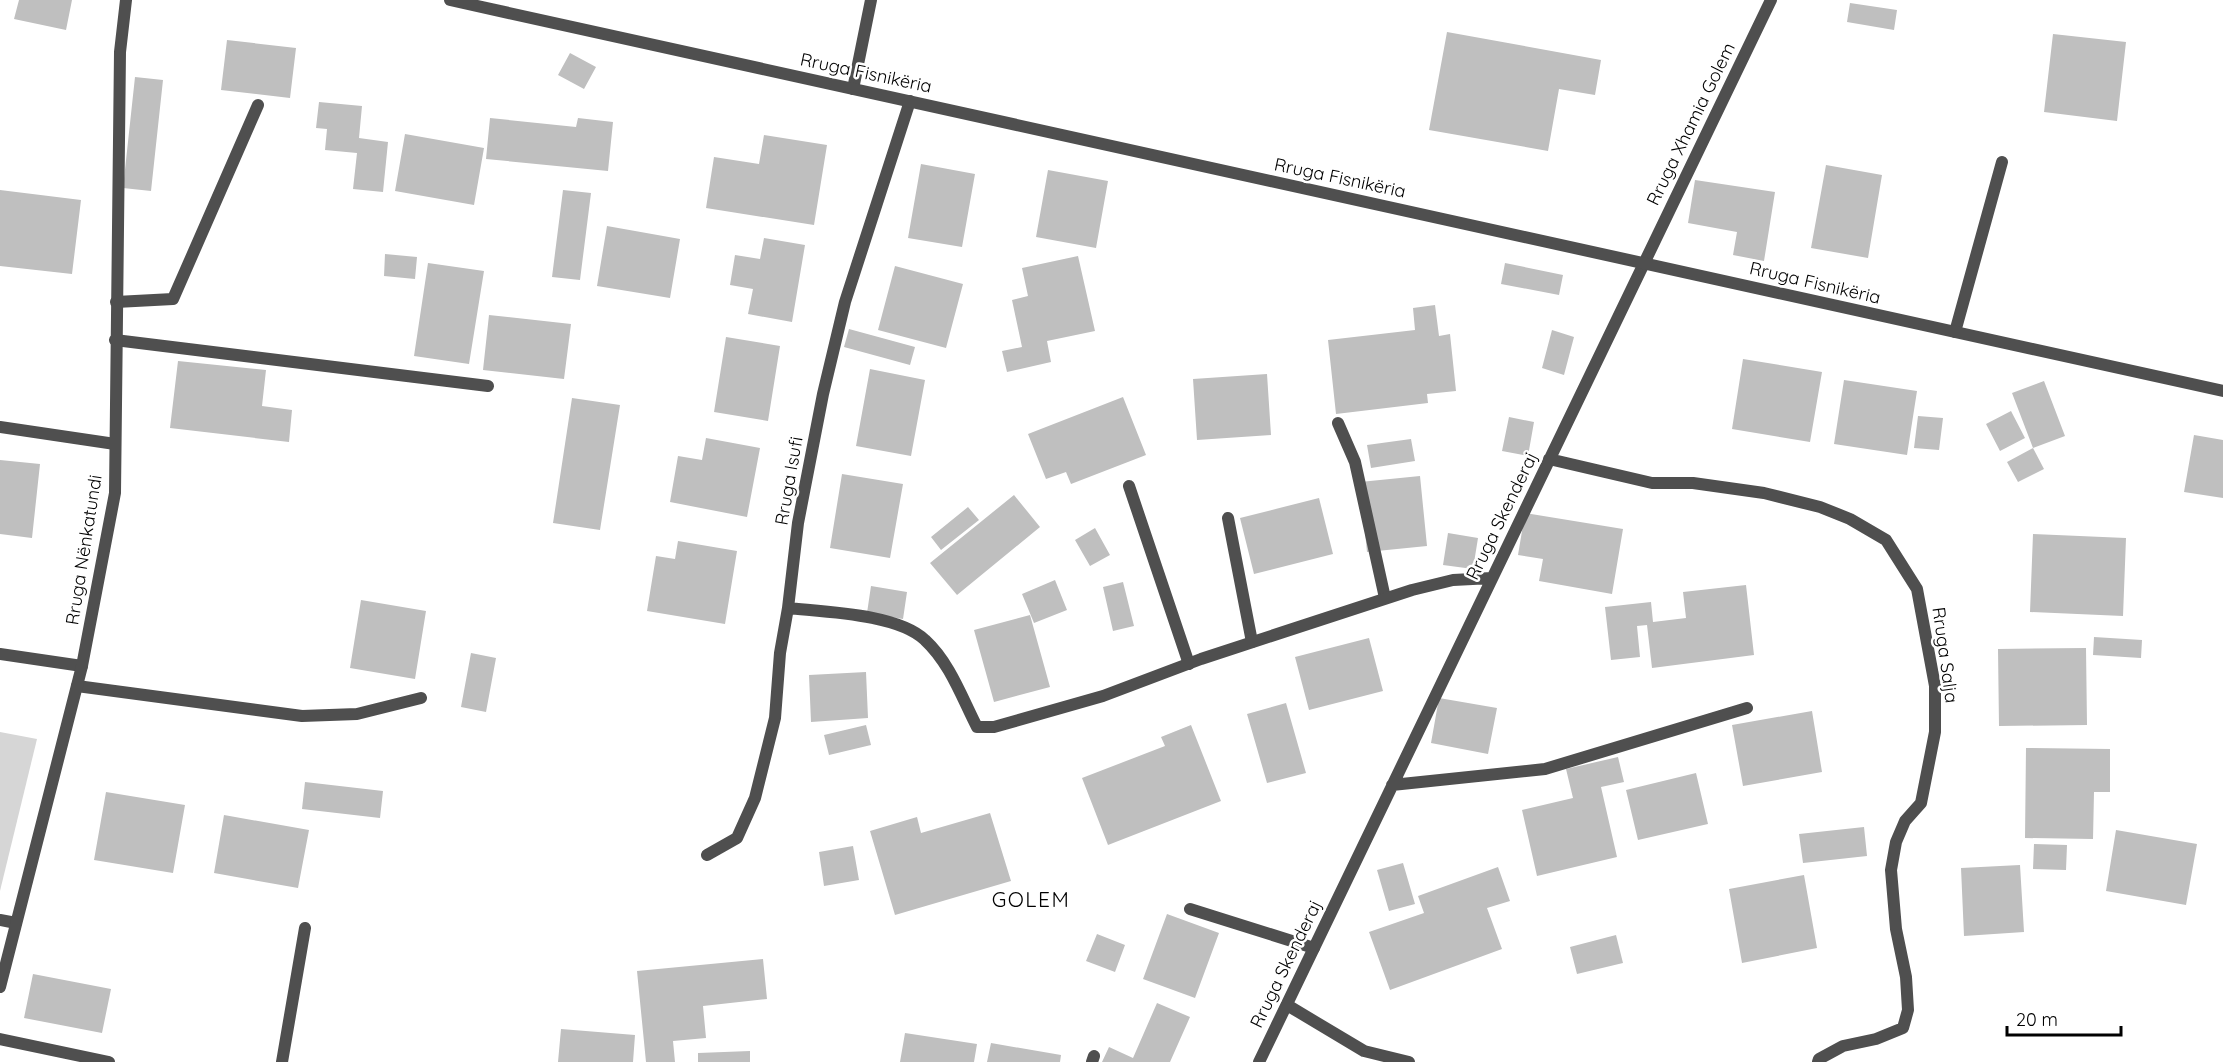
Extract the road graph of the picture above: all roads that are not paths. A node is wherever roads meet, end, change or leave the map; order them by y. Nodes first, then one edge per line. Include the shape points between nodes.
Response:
1 (126, 0) edge
2 (450, 0) edge
3 (871, 0) edge
4 (1771, 0) edge
5 (853, 89) junction
6 (910, 101) junction
7 (258, 105) dead end
8 (2002, 162) dead end
9 (1644, 263) junction
10 (116, 302) junction
11 (1955, 332) junction
12 (116, 340) junction
13 (488, 386) dead end
14 (2223, 391) edge
15 (1338, 423) dead end
16 (0, 427) edge
17 (115, 444) junction
18 (1549, 459) junction
19 (1129, 486) dead end
20 (1228, 518) dead end
21 (1492, 578) junction
22 (1384, 598) junction
23 (788, 608) junction
24 (1252, 642) junction
25 (0, 654) edge
26 (1189, 664) junction
27 (82, 666) junction
28 (77, 686) junction
29 (421, 698) dead end
30 (1748, 708) dead end
31 (1392, 785) junction
32 (707, 855) dead end
33 (1190, 909) dead end
34 (0, 920) edge
35 (16, 923) junction
36 (305, 928) dead end
37 (1314, 948) junction
38 (0, 987) edge
39 (1287, 1005) junction
40 (0, 1039) edge
41 (109, 1062) edge
42 (282, 1062) edge
43 (1259, 1062) edge
44 (1409, 1062) edge
45 (1818, 1062) edge

1 - 10 street, Rruga Nënkatundi via 120,52
2 - 5 street, Rruga Fisnikëria
3 - 5 street
4 - 9 street, Rruga Xhamia Golem
5 - 6 street, Rruga Fisnikëria
6 - 9 street, Rruga Fisnikëria
6 - 23 street, Rruga Isufi via 843,313 798,523
7 - 10 street via 173,299
8 - 11 street
9 - 11 street, Rruga Fisnikëria
9 - 18 street, Rruga Skenderaj
10 - 12 street, Rruga Nënkatundi
11 - 14 street, Rruga Fisnikëria
12 - 13 street
12 - 17 street, Rruga Nënkatundi
15 - 22 street via 1355,462
16 - 17 street
17 - 27 street, Rruga Nënkatundi via 115,493
18 - 21 street, Rruga Skenderaj
18 - 45 street, Rruga Salja via 1652,483 1693,483 1764,493 1820,507 1886,540 1917,589 1935,686 1935,732 1921,803 1905,821 1891,870 1908,1010 1903,1028 1843,1046
19 - 26 street
20 - 24 street
21 - 22 street via 1453,580
21 - 31 street, Rruga Skenderaj
22 - 24 street
23 - 26 street via 887,620 925,639 947,668 977,727 994,728 1103,696
23 - 32 street, Rruga Isufi via 775,718 755,798 737,838
24 - 26 street
25 - 27 street
27 - 28 street, Rruga Nënkatundi
28 - 29 street via 302,716 357,714
28 - 35 street, Rruga Nënkatundi
30 - 31 street via 1545,769
31 - 37 street, Rruga Skenderaj
33 - 37 street
34 - 35 street
35 - 38 street, Rruga Nënkatundi
36 - 42 street
37 - 39 street, Rruga Skenderaj
39 - 43 street, Rruga Skenderaj
39 - 44 street via 1364,1051
40 - 41 street

